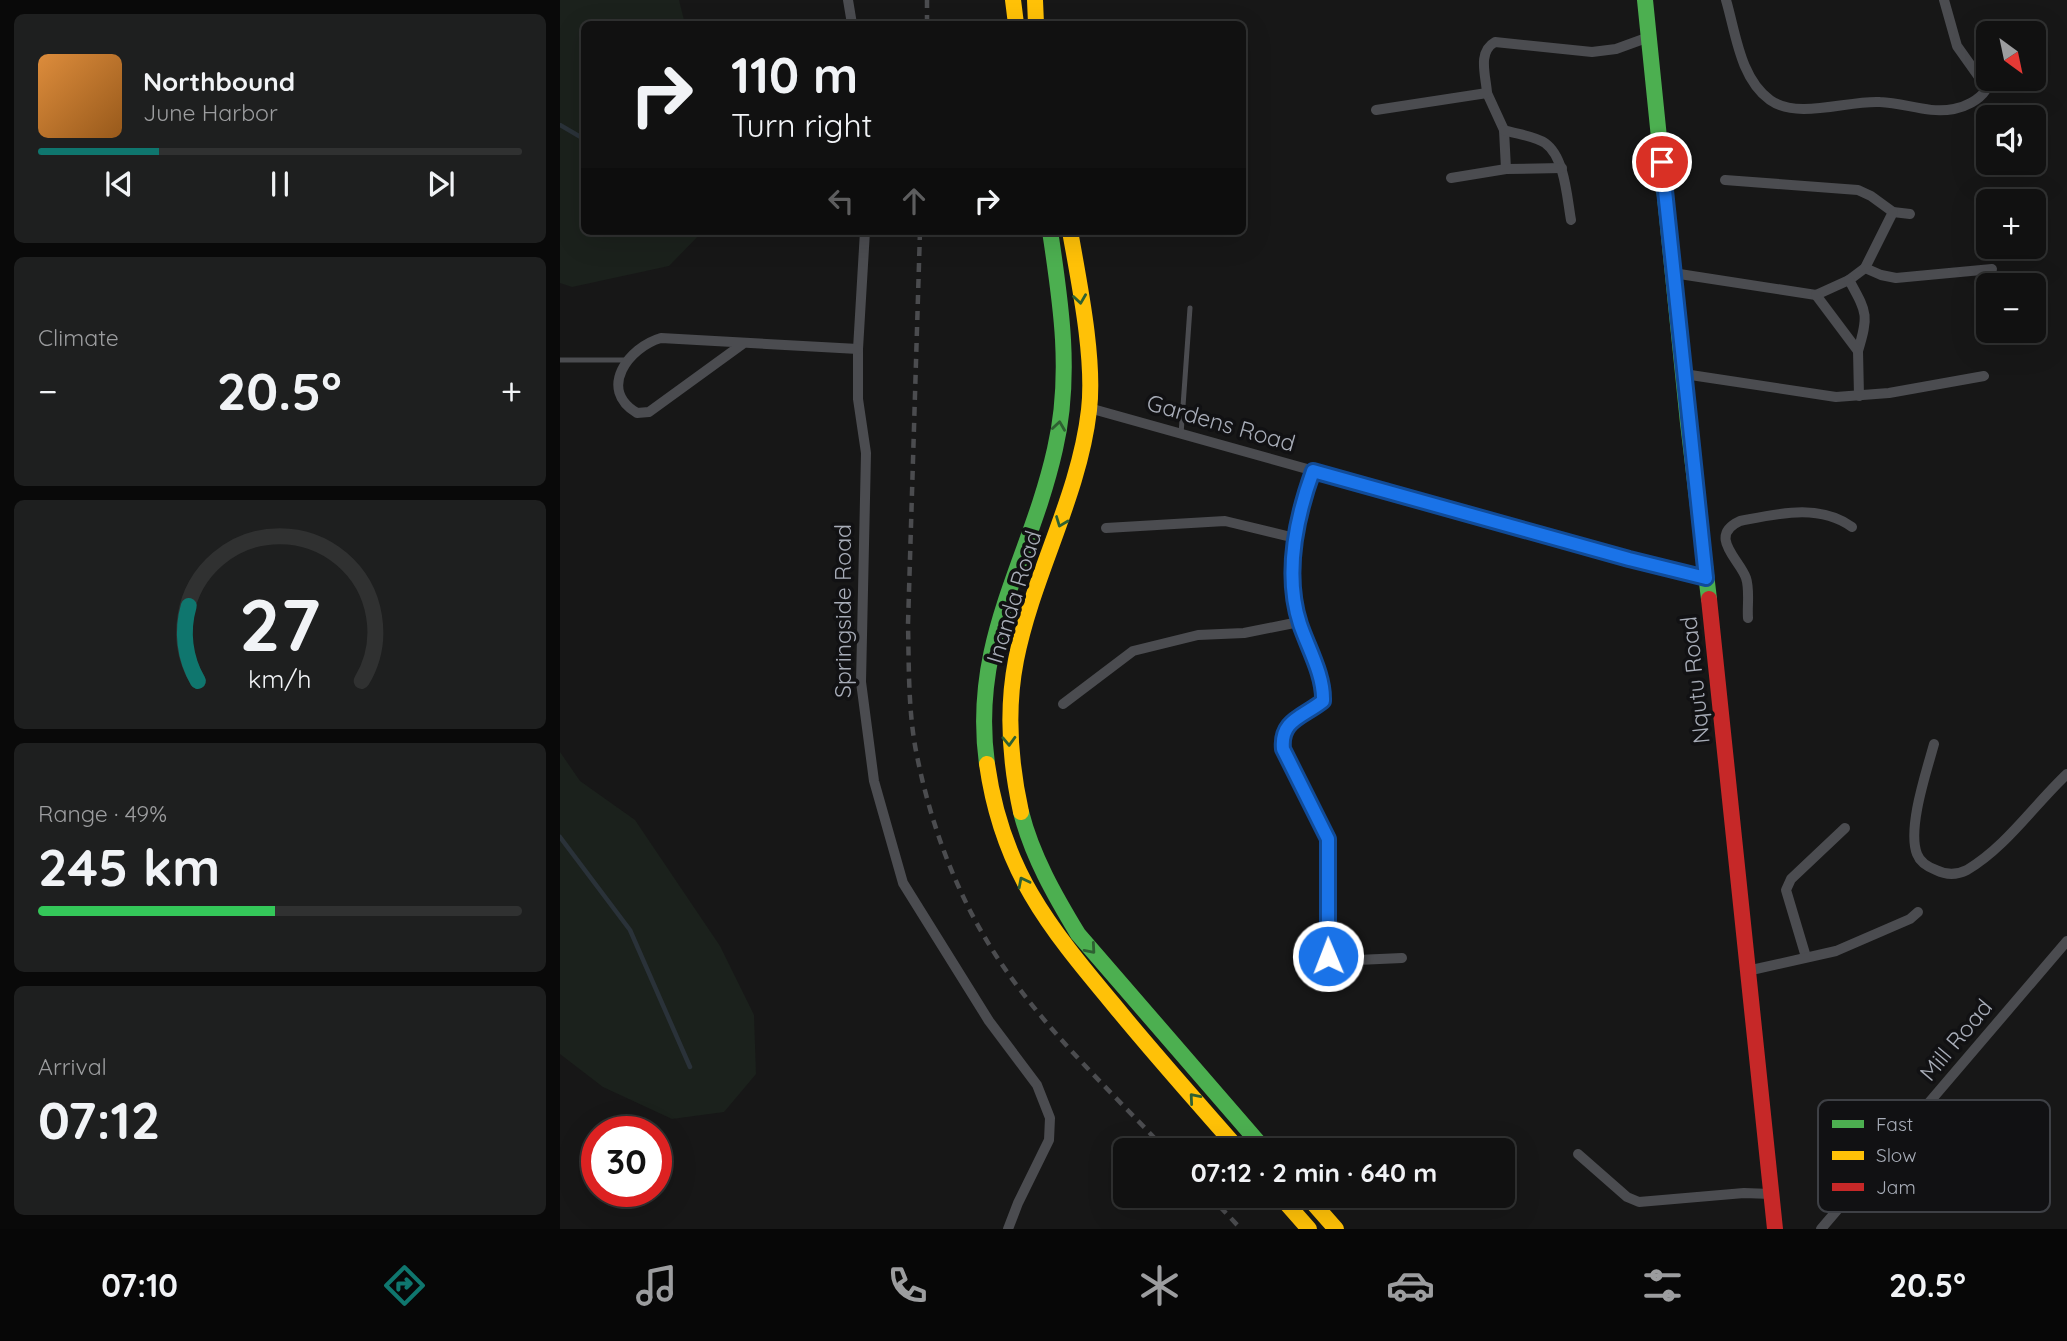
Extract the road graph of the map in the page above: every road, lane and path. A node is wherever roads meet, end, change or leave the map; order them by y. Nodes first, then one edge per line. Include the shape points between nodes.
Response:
1 (848, 0) edge
2 (1013, 0) edge
3 (1035, 0) edge
4 (1645, 0) edge
5 (1726, 0) edge
6 (1944, 0) edge
7 (852, 21) edge
8 (1016, 21) edge
9 (1036, 21) edge
10 (1649, 37) junction
11 (1487, 93) junction
12 (1376, 110) dead end
13 (1504, 130) junction
14 (1562, 168) junction
15 (1506, 169) junction
16 (1451, 178) dead end
17 (1725, 180) dead end
18 (1893, 212) junction
19 (1910, 214) dead end
20 (1571, 219) dead end
21 (865, 235) edge
22 (1051, 235) edge
23 (1071, 235) edge
24 (1866, 268) junction
25 (1992, 269) dead end
26 (1673, 273) junction
27 (1849, 280) junction
28 (1816, 295) junction
29 (1190, 308) dead end
30 (744, 343) junction
31 (858, 349) junction
32 (1858, 351) junction
33 (628, 359) junction
34 (560, 360) edge
35 (1684, 374) junction
36 (1984, 376) dead end
37 (1859, 396) junction
38 (1089, 408) junction
39 (1181, 434) junction
40 (1313, 471) junction
41 (1852, 527) dead end
42 (1107, 528) dead end
43 (1701, 537) junction
44 (1295, 538) junction
45 (1722, 540) junction
46 (1706, 578) junction
47 (1748, 618) dead end
48 (1299, 622) junction
49 (1063, 704) dead end
50 (1934, 744) dead end
51 (2067, 774) edge
52 (1845, 828) dead end
53 (1918, 912) dead end
54 (2067, 941) edge
55 (1806, 957) junction
56 (1402, 958) dead end
57 (1747, 971) junction
58 (1934, 1100) edge
59 (1228, 1138) edge
60 (1255, 1138) edge
61 (1578, 1154) dead end
62 (1771, 1194) junction
63 (1290, 1208) edge
64 (1317, 1208) edge
65 (1836, 1212) edge
66 (1009, 1229) edge
67 (1309, 1229) edge
68 (1336, 1229) edge
69 (1774, 1229) edge
70 (1821, 1229) edge

1 - 7 street
2 - 8 main road
3 - 9 main road
4 - 10 main road, Nqutu Road
5 - 6 street via 1748,76 1778,105 1813,109 1877,102 1919,110 1963,107 1985,91 1957,46
10 - 11 street via 1592,52 1495,42 1484,55
10 - 26 main road, Nqutu Road
11 - 12 street
11 - 13 street
13 - 14 street via 1545,143
13 - 15 street
14 - 15 street
14 - 20 street
15 - 16 street
17 - 18 street via 1858,190
18 - 19 street
18 - 24 street
21 - 31 street, Springside Road
59 -> 22 main road, Inanda Road via 1054,934 1017,869 994,803 986,753 988,677 996,628 1050,470 1062,408 1061,315
23 -> 38 main road, Inanda Road via 1089,367
24 - 25 street via 1896,278
24 - 27 street
26 - 28 street
26 - 35 main road, Nqutu Road
27 - 28 street
27 - 32 street via 1867,320
28 - 32 street
29 - 39 lane
30 - 31 street
30 - 33 street via 661,338
30 - 33 street via 657,408 642,414 620,396 620,378
31 - 66 street, Springside Road via 858,399 866,453 861,682 874,781 904,883 989,1021 1037,1085 1050,1118 1049,1140
32 - 37 street
33 - 34 lane
35 - 37 street via 1836,397
35 - 43 main road, Nqutu Road
36 - 37 street
38 - 39 street, Gardens Road
38 -> 60 main road, Inanda Road via 1069,502 1016,652 1009,745 1021,818 1048,886 1078,934
39 - 40 street, Gardens Road
40 - 44 street
40 - 46 street, Gardens Road
41 - 45 street via 1826,514 1797,512 1736,523
42 - 44 street via 1225,521
43 - 45 street
43 - 46 main road, Nqutu Road
44 - 48 street via 1293,592
45 - 47 street via 1747,580
46 - 57 main road, Nqutu Road
48 - 49 street via 1244,633 1198,635 1133,651
48 - 56 street via 1324,689 1323,701 1285,727 1282,739 1328,839 1328,956 1335,961
50 - 51 street via 1915,832 1917,853 1926,866 1943,874 1960,873 1978,861
52 - 55 street via 1791,879 1786,890
53 - 55 street via 1836,951
54 - 58 street, Mill Road
55 - 57 street
57 - 62 main road, Nqutu Road
61 - 62 street via 1639,1202
62 - 69 main road, Nqutu Road
63 - 67 main road
64 - 68 main road
65 - 70 street, Mill Road

